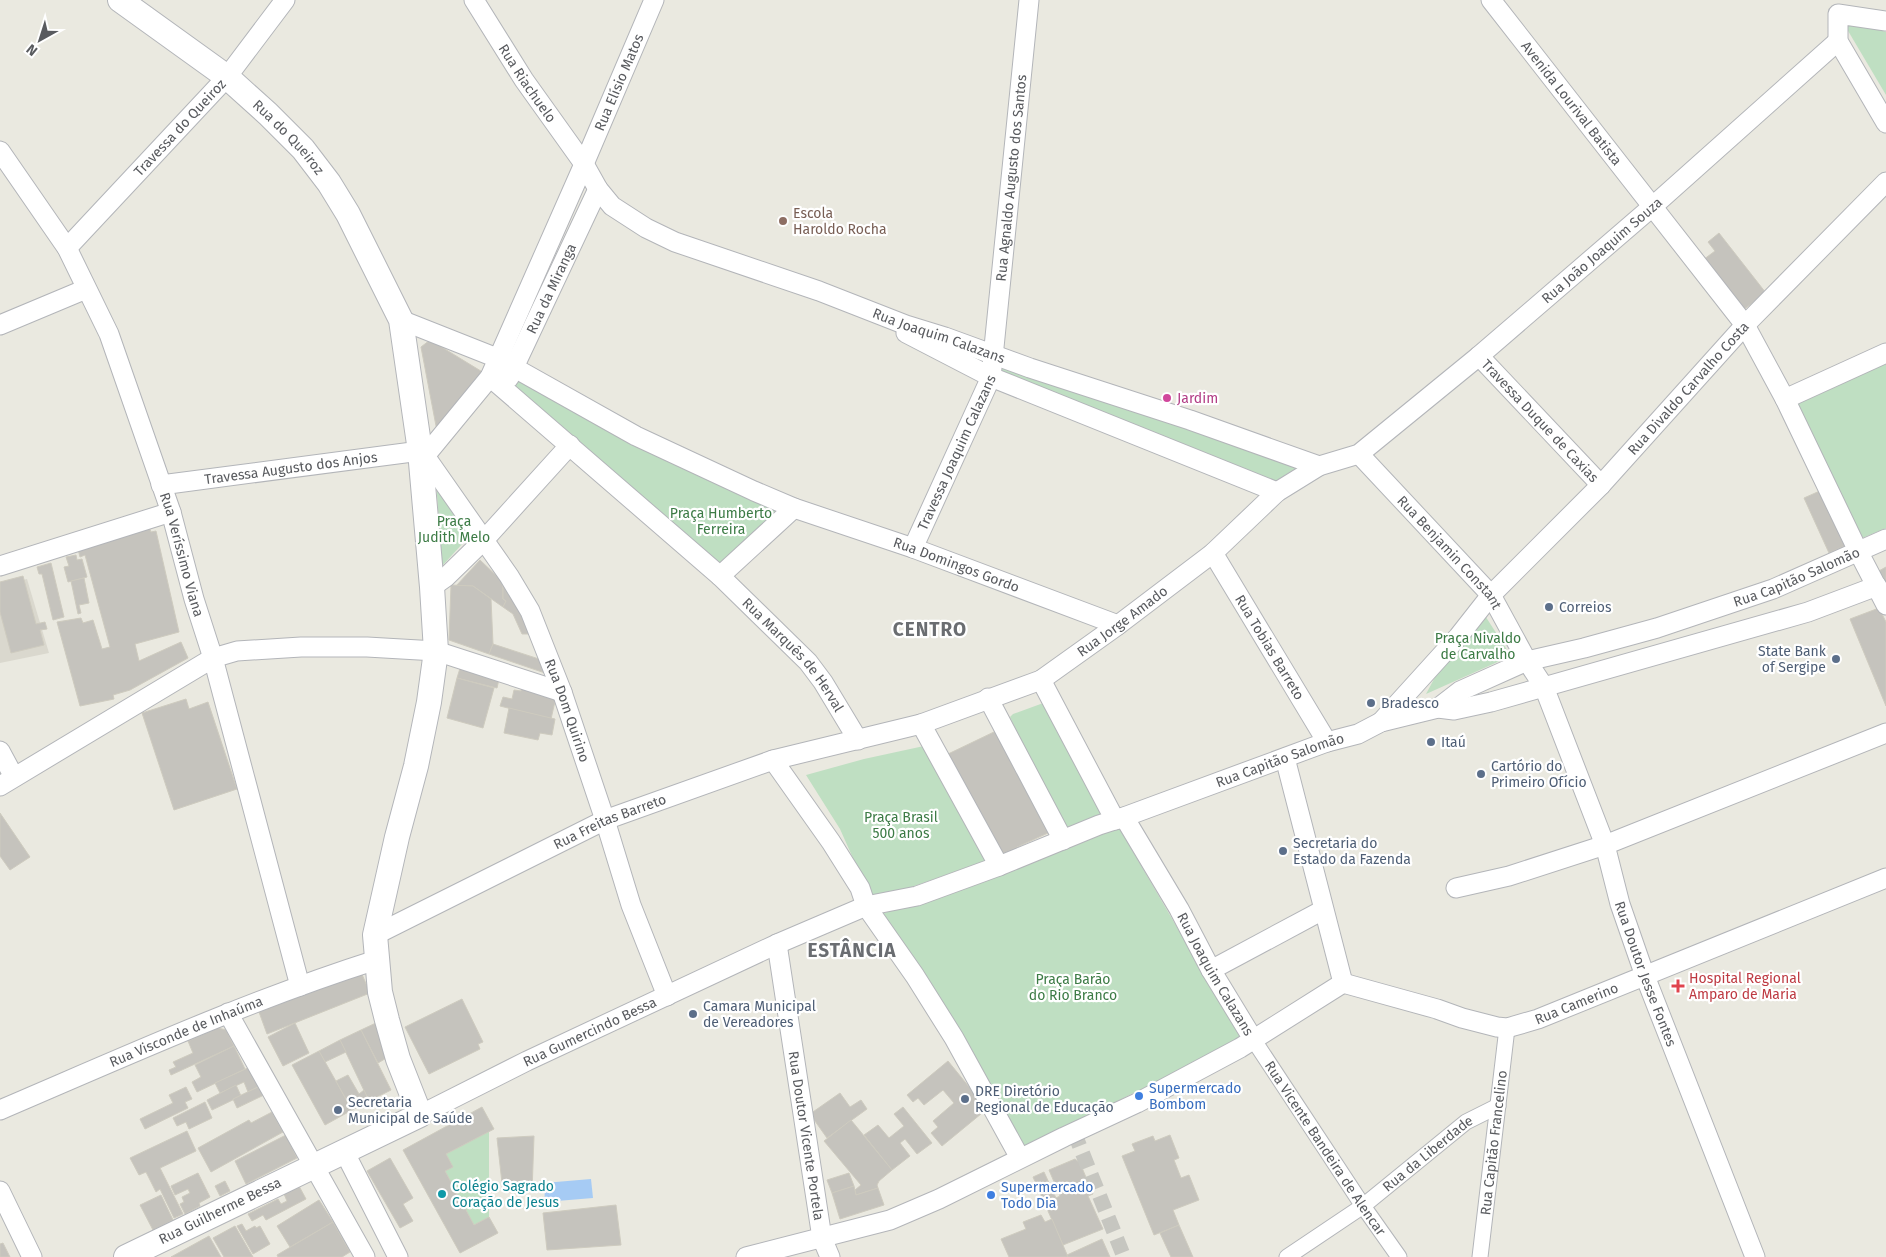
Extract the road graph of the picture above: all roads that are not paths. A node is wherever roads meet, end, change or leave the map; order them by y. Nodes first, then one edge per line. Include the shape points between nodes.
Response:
1 (120, 0) edge
2 (285, 0) edge
3 (474, 0) edge
4 (654, 0) edge
5 (1028, 0) edge
6 (1490, 0) edge
7 (1838, 7) edge
8 (1886, 21) edge
9 (1838, 41) junction
10 (226, 77) junction
11 (1886, 123) edge
12 (0, 151) edge
13 (584, 164) junction
14 (1886, 182) edge
15 (598, 189) junction
16 (1652, 207) junction
17 (68, 248) junction
18 (86, 289) junction
19 (866, 309) junction
20 (401, 320) junction
21 (0, 325) edge
22 (1744, 325) junction
23 (1886, 353) edge
24 (994, 356) junction
25 (1479, 356) junction
26 (497, 358) junction
27 (515, 367) junction
28 (991, 378) junction
29 (497, 383) junction
30 (1786, 400) junction
31 (570, 445) junction
32 (423, 454) junction
33 (1359, 454) junction
34 (1319, 466) junction
35 (162, 485) junction
36 (1601, 485) junction
37 (1277, 492) junction
38 (794, 508) junction
39 (171, 512) junction
40 (1886, 539) edge
41 (484, 540) junction
42 (913, 548) junction
43 (1858, 551) junction
44 (1213, 553) junction
45 (0, 566) edge
46 (720, 576) junction
47 (1877, 586) junction
48 (432, 587) junction
49 (1491, 595) junction
50 (1886, 605) edge
51 (1118, 625) junction
52 (436, 651) junction
53 (213, 658) junction
54 (1527, 661) junction
55 (1040, 680) junction
56 (1544, 687) junction
57 (562, 692) junction
58 (988, 698) junction
59 (1438, 708) junction
60 (1381, 722) junction
61 (921, 724) junction
62 (1886, 733) edge
63 (858, 740) junction
64 (1327, 742) junction
65 (0, 751) edge
66 (1285, 758) junction
67 (773, 760) junction
68 (7, 782) edge
69 (1120, 818) junction
70 (605, 820) junction
71 (1062, 840) junction
72 (1605, 845) junction
73 (999, 866) junction
74 (1886, 878) edge
75 (1456, 888) dead end
76 (866, 906) junction
77 (1323, 910) junction
78 (375, 935) junction
79 (777, 944) junction
80 (376, 960) junction
81 (1211, 970) junction
82 (1645, 976) junction
83 (1343, 983) junction
84 (300, 986) junction
85 (667, 996) junction
86 (228, 1013) junction
87 (1506, 1028) junction
88 (1253, 1039) junction
89 (1498, 1106) junction
90 (0, 1110) edge
91 (420, 1114) junction
92 (344, 1151) junction
93 (1020, 1158) junction
94 (314, 1164) junction
95 (0, 1191) edge
96 (1363, 1206) junction
97 (822, 1238) junction
98 (32, 1257) edge
99 (126, 1257) edge
100 (365, 1257) edge
101 (398, 1257) edge
102 (746, 1257) edge
103 (830, 1257) edge
104 (1287, 1257) edge
105 (1399, 1257) edge
106 (1480, 1257) edge
107 (1755, 1257) edge

1 - 10 street, Rua do Queiroz
2 - 10 street, Travessa do Queiroz
3 - 13 street, Rua Riachuelo via 524,80
4 - 13 street, Rua Elísio Matos
5 - 24 street, Rua Agnaldo Augusto dos Santos
6 - 16 street, Avenida Lourival Batista
7 - 8 street
7 - 9 street
9 - 11 street
9 - 16 street, Rua João Joaquim Souza
10 - 17 street, Travessa do Queiroz
10 - 20 street, Rua do Queiroz via 303,149 329,183
12 - 17 street, Rua Veríssimo Viana
13 - 15 street, Rua Joaquim Calazans
13 - 26 street, Rua da Miranga
14 - 22 street, Rua Divaldo Carvalho Costa
15 - 19 street, Rua Joaquim Calazans via 612,206 675,242
15 - 27 street, Rua da Miranga
16 - 22 street, Avenida Lourival Batista
16 - 25 street, Rua João Joaquim Souza
17 - 18 street, Rua Veríssimo Viana
18 - 21 street
18 - 35 street, Rua Veríssimo Viana via 108,334
19 - 24 street, Rua Joaquim Calazans
19 - 28 street
20 - 26 street
20 - 32 street, Rua do Queiroz
22 - 30 street, Avenida Lourival Batista
22 - 36 street, Rua Divaldo Carvalho Costa
23 - 30 street
24 - 28 street, Travessa Joaquim Calazans
24 - 34 street, Rua Joaquim Calazans
25 - 33 street, Rua João Joaquim Souza
25 - 36 street, Travessa Duque de Caxias
26 - 27 street
26 - 29 street, Rua da Miranga
27 - 29 street, Rua da Miranga
27 - 38 street via 636,436
28 - 37 street
28 - 42 street, Travessa Joaquim Calazans
29 - 31 street
29 - 32 street
30 - 43 street, Avenida Lourival Batista
31 - 41 street
31 - 46 street
32 - 35 street, Travessa Augusto dos Anjos
32 - 41 street, Rua Dom Quirino
32 - 48 street, Rua do Queiroz
33 - 34 street, Rua Jorge Amado
33 - 49 street, Rua Benjamin Constant
34 - 37 street, Rua Jorge Amado
35 - 39 street, Rua Veríssimo Viana
36 - 49 street, Rua Divaldo Carvalho Costa
37 - 44 street, Rua Jorge Amado
38 - 42 street, Rua Domingos Gordo
38 - 46 street
39 - 45 street
39 - 53 street, Rua Veríssimo Viana
40 - 43 street
41 - 48 street
41 - 57 street, Rua Dom Quirino via 530,611
42 - 51 street, Rua Domingos Gordo
43 - 47 street, Rua Capitão Salomão
43 - 54 street, Rua Capitão Salomão via 1773,589 1657,628
44 - 51 street, Rua Jorge Amado
44 - 64 street, Rua Tobias Barreto
46 - 63 street, Rua Marquês de Herval via 808,662
47 - 50 street
47 - 56 street, Rua Capitão Salomão via 1808,612
48 - 52 street, Rua do Queiroz
49 - 54 street, Rua Benjamin Constant
49 - 60 street, Rua Divaldo Carvalho Costa via 1458,637
51 - 55 street, Rua Jorge Amado
52 - 53 street via 292,647 238,651
52 - 57 street
52 - 78 street, Rua do Queiroz via 418,757
53 - 68 street
53 - 84 street, Rua Veríssimo Viana
54 - 56 street, Rua Benjamin Constant
54 - 59 street, Rua Capitão Salomão via 1460,691
55 - 58 street, Rua Jorge Amado
55 - 69 street, Rua Joaquim Calazans
56 - 59 street, Rua Capitão Salomão via 1468,708
56 - 72 street, Rua Doutor Jesse Fontes
57 - 70 street, Rua Dom Quirino
58 - 61 street, Rua Jorge Amado
58 - 71 street
59 - 60 street, Rua Capitão Salomão
60 - 64 street, Rua Capitão Salomão via 1358,734
61 - 63 street, Rua Jorge Amado
61 - 73 street
62 - 72 street
63 - 67 street, Rua Freitas Barreto
64 - 66 street, Rua Capitão Salomão
65 - 68 street
66 - 69 street, Rua Capitão Salomão
66 - 77 street
67 - 70 street, Rua Freitas Barreto
67 - 76 street via 831,842 860,888
69 - 71 street
69 - 81 street, Rua Joaquim Calazans via 1179,909
70 - 78 street, Rua Freitas Barreto
70 - 85 street, Rua Dom Quirino via 631,905
71 - 73 street
72 - 75 street via 1509,876
72 - 82 street, Rua Doutor Jesse Fontes via 1620,904
73 - 76 street via 917,896
74 - 82 street, Rua Camerino
76 - 79 street, Rua Gumercindo Bessa
76 - 93 street via 954,1038
77 - 81 street
77 - 83 street
78 - 80 street, Rua do Queiroz
79 - 85 street, Rua Gumercindo Bessa
79 - 97 street, Rua Doutor Vicente Portela
80 - 84 street, Rua Visconde de Inhaúma
80 - 91 street, Rua do Queiroz via 386,1020
81 - 88 street, Rua Joaquim Calazans
82 - 87 street, Rua Camerino via 1538,1019
82 - 107 street, Rua Doutor Jesse Fontes
83 - 87 street, Rua Camerino
83 - 88 street
84 - 86 street, Rua Visconde de Inhaúma
85 - 91 street, Rua Gumercindo Bessa
86 - 90 street, Rua Visconde de Inhaúma
86 - 94 street
87 - 89 street, Rua Capitão Francelino
88 - 93 street, Rua Joaquim Calazans via 1137,1102
88 - 96 street, Rua Vicente Bandeira de Alencar
89 - 96 street, Rua da Liberdade via 1466,1122
89 - 106 street, Rua Capitão Francelino
91 - 92 street, Rua Gumercindo Bessa
92 - 94 street, Rua Gumercindo Bessa
92 - 101 street
93 - 97 street, Rua Joaquim Calazans via 940,1199 890,1220
94 - 99 street, Rua Guilherme Bessa
94 - 100 street
95 - 98 street
96 - 104 street, Rua da Liberdade
96 - 105 street, Rua Vicente Bandeira de Alencar
97 - 102 street, Rua Joaquim Calazans
97 - 103 street, Rua Doutor Vicente Portela

